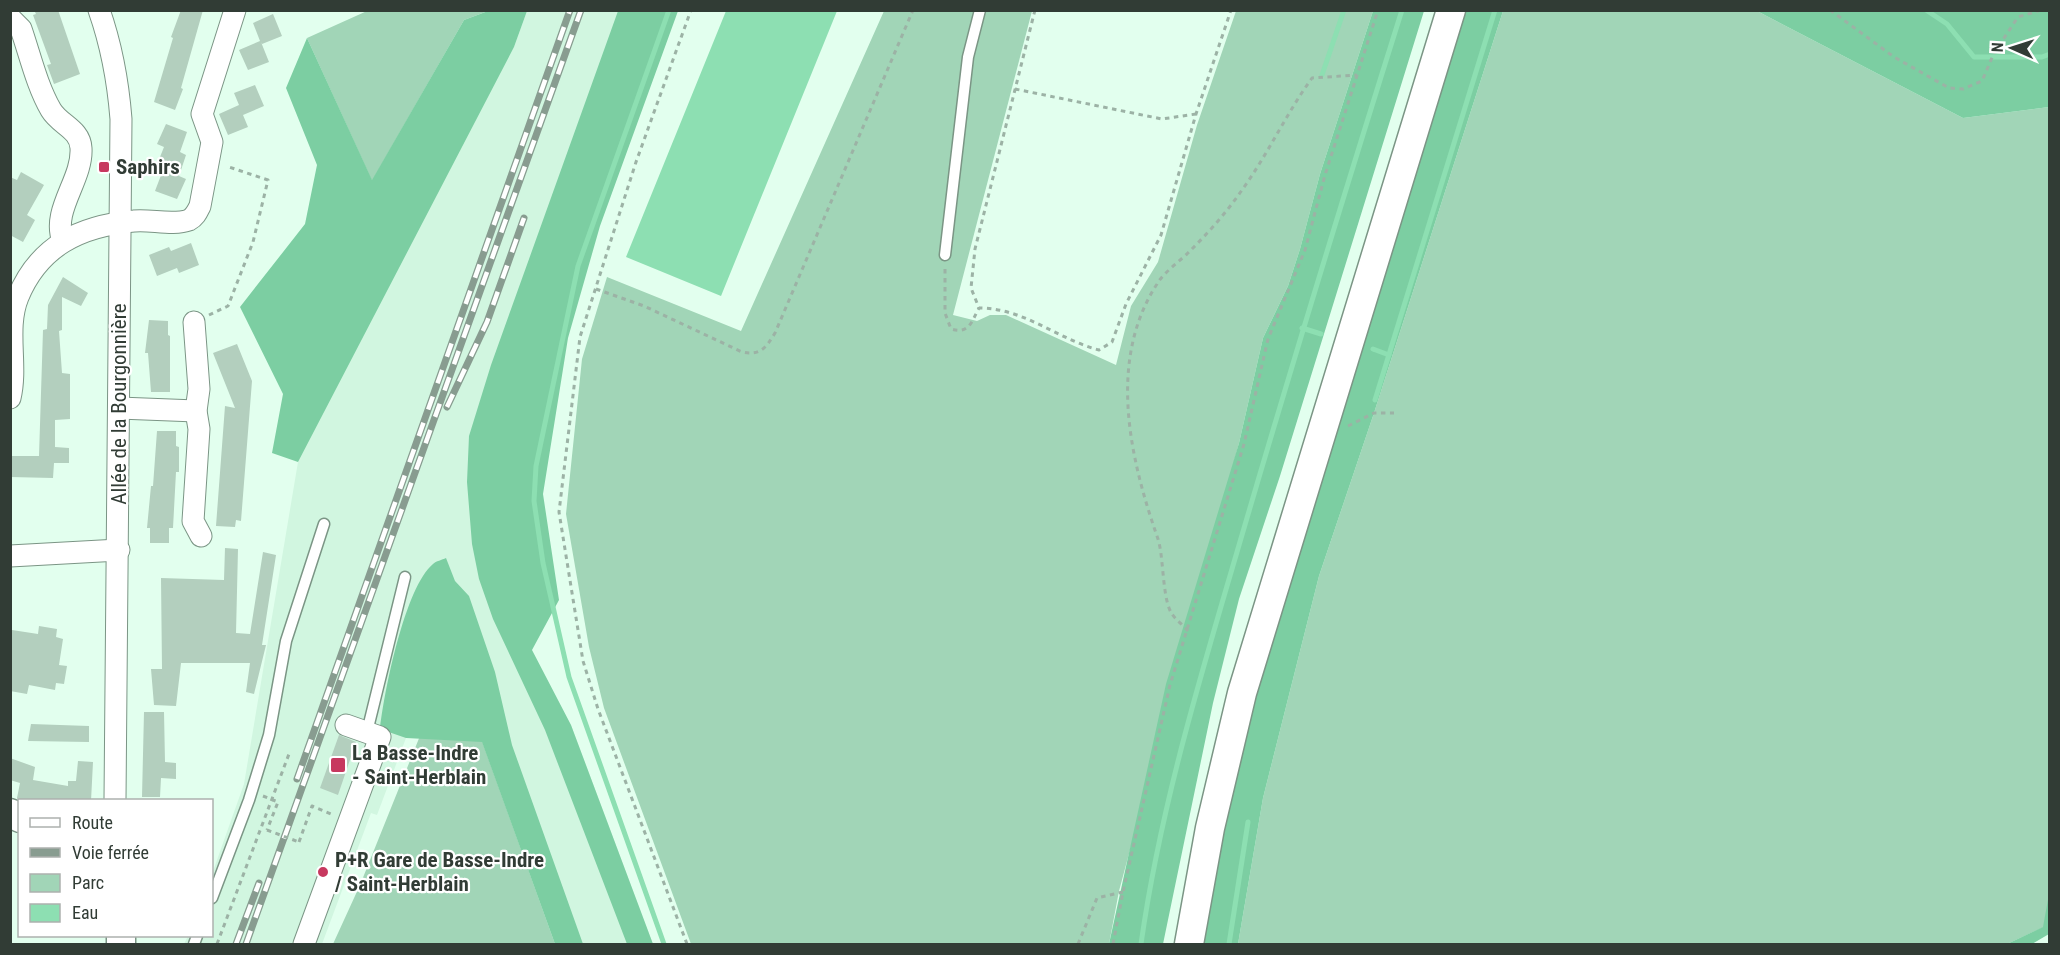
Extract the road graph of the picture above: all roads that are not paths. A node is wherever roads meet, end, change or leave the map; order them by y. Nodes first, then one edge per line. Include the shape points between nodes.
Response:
1 (99, 10) edge
2 (235, 10) edge
3 (980, 10) edge
4 (1451, 10) edge
5 (10, 18) edge
6 (120, 224) junction
7 (63, 241) junction
8 (945, 255) road end
9 (194, 322) road end
10 (10, 398) edge
11 (119, 408) junction
12 (196, 411) junction
13 (324, 524) dead end
14 (201, 536) dead end
15 (119, 550) junction
16 (10, 556) edge
17 (405, 577) dead end
18 (346, 725) dead end
19 (367, 732) junction
20 (115, 799) edge
21 (213, 895) edge
22 (304, 945) edge
23 (1188, 945) edge

1 - 6 street, Allée de la Bourgonnière via 118,83
2 - 6 street via 202,114 212,142 196,216 187,221
3 - 8 lane via 968,57
4 - 23 main road via 1242,693 1210,828
5 - 7 street via 21,29 51,110 61,123 76,132 81,147 80,164 59,222
6 - 7 street via 82,231
6 - 11 street, Allée de la Bourgonnière
7 - 10 street via 33,270 18,298 12,326
9 - 12 street via 199,389
11 - 12 street
11 - 15 street, Allée de la Bourgonnière
12 - 14 street via 199,461 193,521
13 - 21 lane via 286,641 273,722
15 - 16 street
15 - 20 street, Allée de la Bourgonnière
17 - 19 lane
18 - 19 street
19 - 22 street via 380,737

